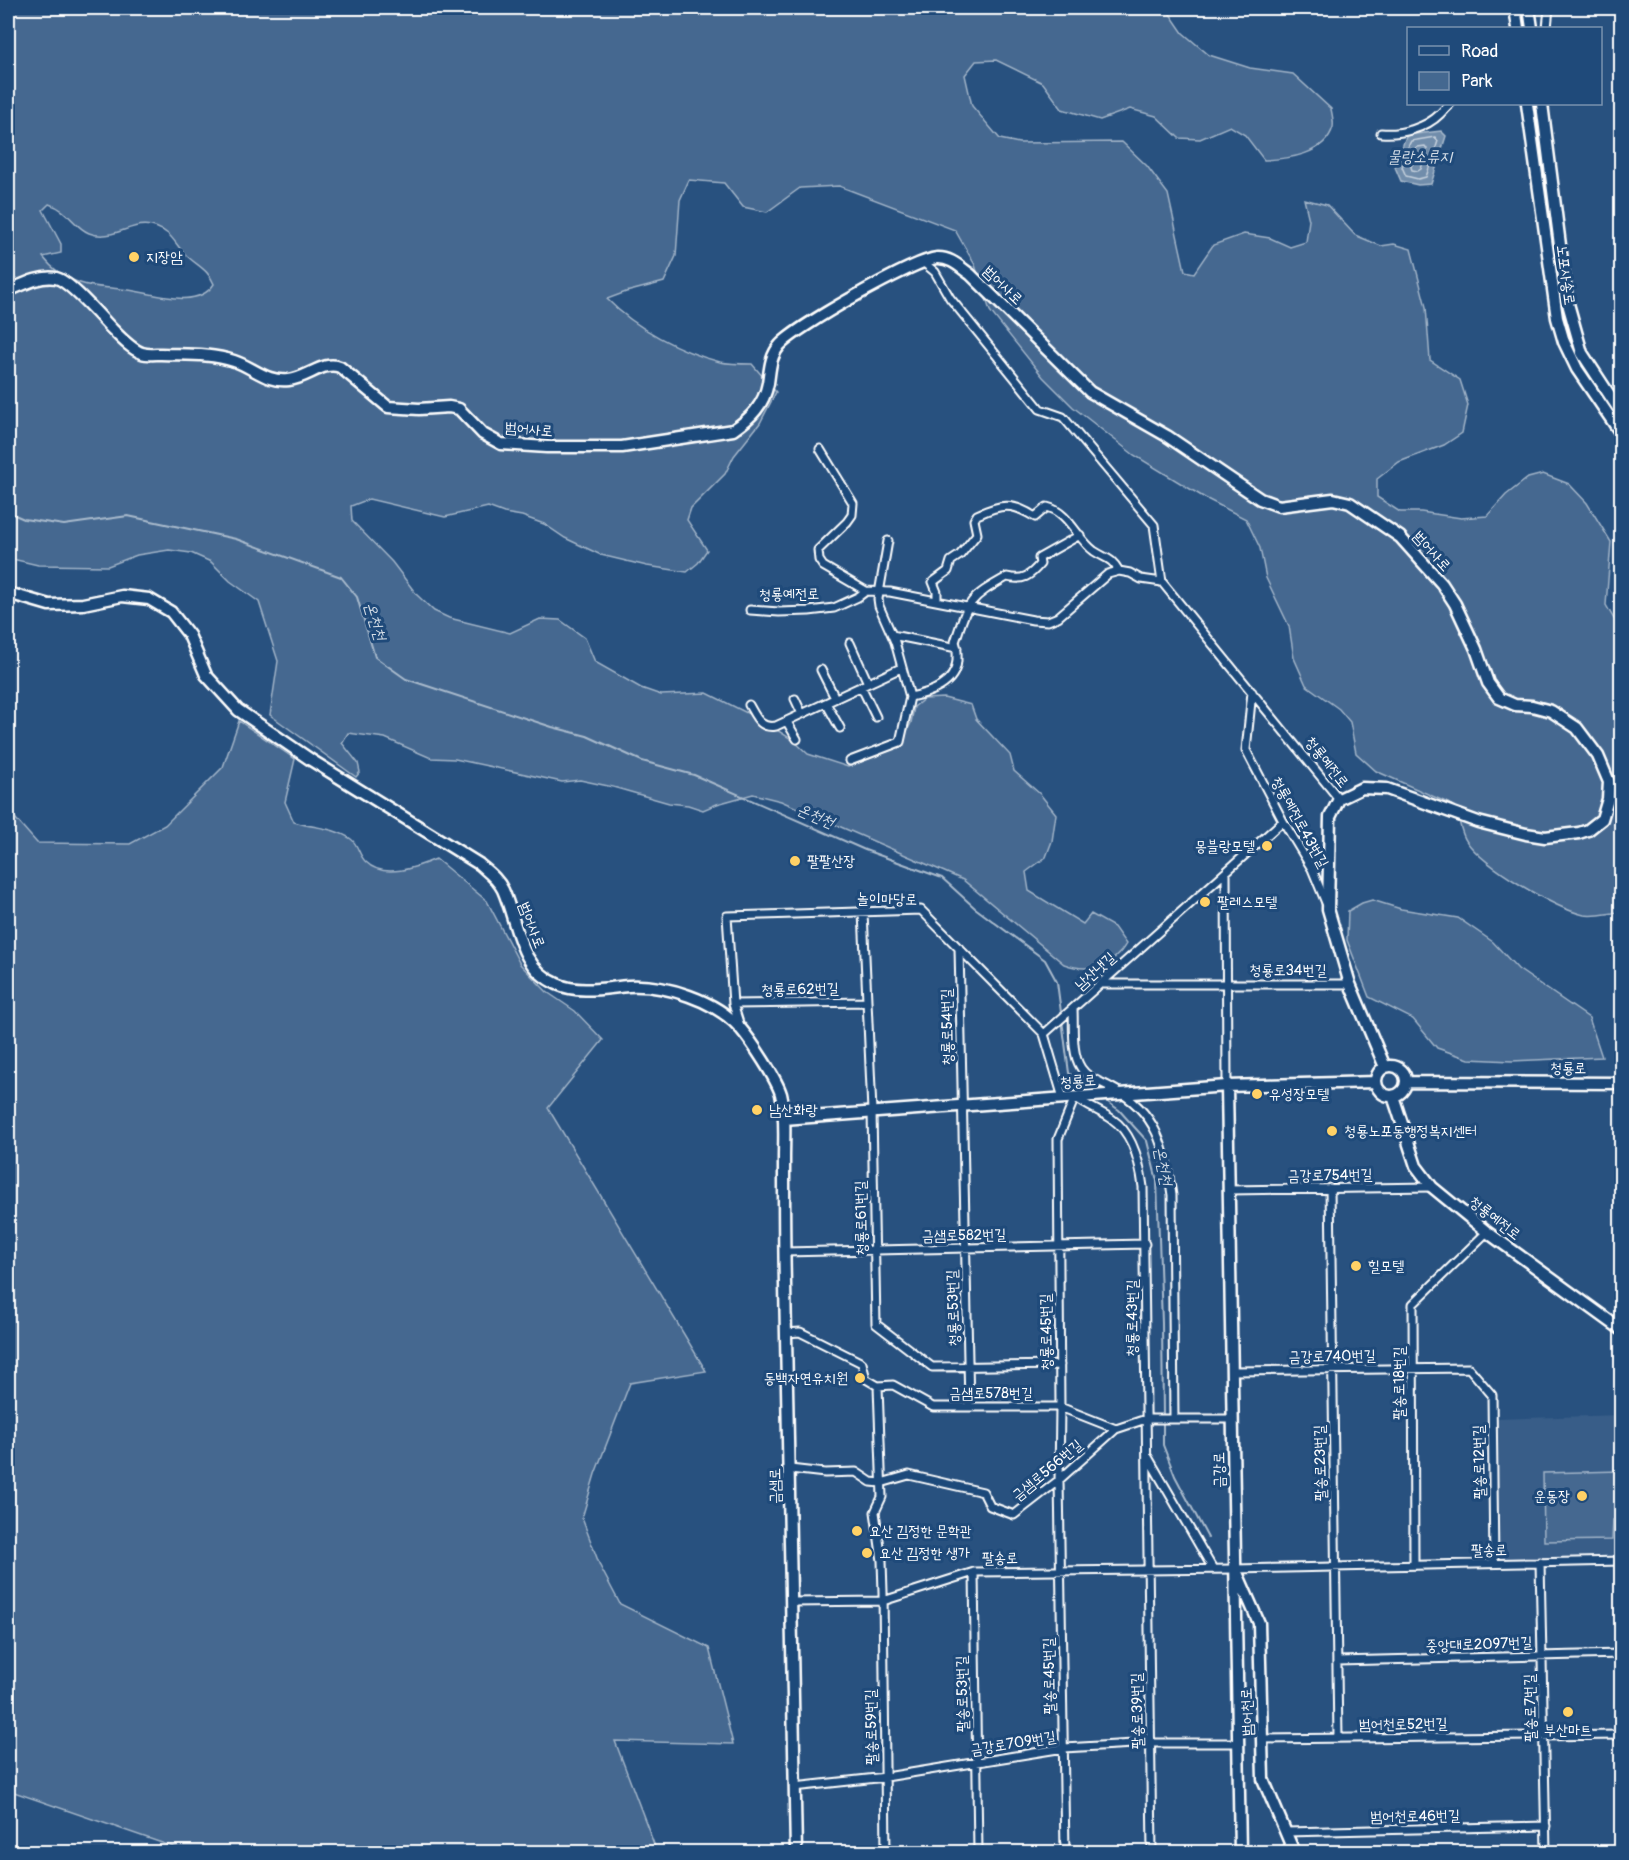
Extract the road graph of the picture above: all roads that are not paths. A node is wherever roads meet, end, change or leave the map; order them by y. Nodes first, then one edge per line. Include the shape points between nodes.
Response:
1 (1515, 8) edge
2 (1529, 8) edge
3 (1549, 8) edge
4 (1518, 27) edge
5 (1532, 27) edge
6 (1547, 27) edge
7 (1449, 105) edge
8 (1527, 105) edge
9 (1542, 105) edge
10 (1381, 133) dead end
11 (923, 262) junction
12 (8, 291) edge
13 (1622, 414) edge
14 (1622, 435) edge
15 (820, 449) dead end
16 (1080, 535) junction
17 (888, 541) dead end
18 (1119, 571) junction
19 (1162, 582) junction
20 (866, 591) junction
21 (8, 592) edge
22 (879, 592) junction
23 (937, 601) junction
24 (967, 608) junction
25 (750, 610) dead end
26 (891, 635) junction
27 (850, 643) dead end
28 (957, 648) junction
29 (901, 668) junction
30 (821, 670) dead end
31 (865, 685) junction
32 (1252, 692) junction
33 (910, 697) junction
34 (835, 698) junction
35 (795, 699) dead end
36 (826, 703) junction
37 (749, 705) dead end
38 (802, 714) junction
39 (876, 717) dead end
40 (787, 722) junction
41 (840, 728) dead end
42 (797, 739) dead end
43 (850, 761) dead end
44 (1339, 799) junction
45 (1283, 821) junction
46 (1226, 872) junction
47 (1328, 909) junction
48 (863, 912) junction
49 (959, 948) junction
50 (1101, 984) junction
51 (1226, 984) junction
52 (1350, 984) junction
53 (867, 1002) junction
54 (733, 1004) junction
55 (1073, 1009) junction
56 (740, 1028) junction
57 (1044, 1034) junction
58 (1385, 1067) junction
59 (1376, 1082) junction
60 (1406, 1082) junction
61 (1622, 1083) edge
62 (1227, 1086) junction
63 (1122, 1093) junction
64 (1393, 1096) junction
65 (1069, 1097) junction
66 (961, 1105) junction
67 (872, 1111) junction
68 (784, 1119) junction
69 (1432, 1187) junction
70 (1330, 1188) junction
71 (1228, 1190) junction
72 (1487, 1232) junction
73 (1145, 1244) junction
74 (1058, 1246) junction
75 (964, 1248) junction
76 (875, 1250) junction
77 (784, 1252) junction
78 (1622, 1330) edge
79 (786, 1333) junction
80 (1060, 1365) junction
81 (932, 1367) joint
82 (968, 1367) junction
83 (1412, 1368) junction
84 (1469, 1368) joint
85 (1333, 1369) junction
86 (1232, 1371) junction
87 (878, 1386) junction
88 (969, 1406) junction
89 (1060, 1407) junction
90 (1172, 1418) junction
91 (1150, 1419) junction
92 (1233, 1419) junction
93 (1116, 1429) junction
94 (1147, 1455) junction
95 (790, 1469) junction
96 (1059, 1480) junction
97 (881, 1483) junction
98 (1622, 1561) edge
99 (1540, 1562) junction
100 (1494, 1563) junction
101 (1414, 1565) junction
102 (1335, 1567) junction
103 (1213, 1569) junction
104 (1235, 1569) junction
105 (1148, 1570) junction
106 (1060, 1571) junction
107 (974, 1572) junction
108 (883, 1601) junction
109 (792, 1602) junction
110 (1622, 1653) edge
111 (1542, 1656) junction
112 (1336, 1661) junction
113 (1622, 1735) edge
114 (1544, 1737) junction
115 (1338, 1738) junction
116 (1262, 1739) junction
117 (1151, 1743) junction
118 (1238, 1743) junction
119 (1064, 1748) junction
120 (976, 1762) junction
121 (886, 1777) junction
122 (794, 1787) junction
123 (1546, 1827) junction
124 (1286, 1832) junction
125 (796, 1852) edge
126 (886, 1852) edge
127 (978, 1852) edge
128 (1065, 1852) edge
129 (1152, 1852) edge
130 (1240, 1852) edge
131 (1294, 1852) edge
132 (1546, 1852) edge

1 - 4 street
2 - 5 street
3 - 6 street
7 - 10 street via 1422,126
8 - 14 street, 노포사송로 via 1557,318 1577,369
9 - 13 street, 노포사송로 via 1571,321 1582,353
11 - 12 street, 범어사로 via 830,312 780,345 771,362 759,408 733,430 622,447 501,444 483,434 459,409 388,407 333,364 285,381 264,377 234,361 203,355 142,353 123,341 63,281 41,278
11 - 19 street via 935,272 950,298 1040,409 1063,417 1154,525
11 - 44 street, 범어사로 via 937,258 955,263 1090,392 1167,436 1260,499 1279,506 1333,499 1350,503 1400,537 1455,604 1488,683 1499,699 1551,711 1577,728 1598,756 1609,782 1602,819 1588,830 1545,837 1478,822 1387,789 1362,788
15 - 20 street via 853,503 847,522 818,550 819,560
16 - 18 street
16 - 23 street via 1054,508 1047,507 1035,517 1013,506 977,515 973,541 951,561 948,571 933,582
16 - 24 street via 1040,558 1030,576 1007,577 974,596
17 - 22 street
18 - 19 street
18 - 24 street via 1108,574 1058,617 1048,621
19 - 32 street, 청룡예전로
20 - 22 street
20 - 25 street, 청룡예전로 via 825,609
21 - 56 street, 범어사로 via 49,605 83,604 122,596 149,599 171,612 189,635 206,675 238,710 492,875 502,888 523,951 538,972 559,985 584,990 633,986 669,989 723,1014
22 - 23 street
22 - 26 street via 879,606
23 - 24 street
24 - 28 street via 955,642
26 - 28 street
26 - 29 street
27 - 31 street
28 - 33 street via 952,678 939,688
29 - 31 street
29 - 33 street
30 - 34 street
31 - 34 street
31 - 39 street
32 - 44 street, 청룡예전로
32 - 45 street, 청룡예전로43번길 via 1246,750
33 - 43 street via 900,742
34 - 36 street
35 - 38 street
36 - 38 street
36 - 41 street
37 - 40 street via 762,725
38 - 40 street
40 - 42 street
44 - 47 street, 청룡예전로 via 1330,817
45 - 46 street, 남산냇길
45 - 47 street, 청룡예전로43번길 via 1312,868
46 - 50 street, 남산냇길
46 - 51 street
47 - 52 street, 청룡예전로
48 - 49 street, 놀이마당로 via 921,910
48 - 53 street
48 - 54 street, 놀이마당로 via 727,916
49 - 57 street, 놀이마당로
49 - 66 street, 청룡로54번길
50 - 51 street, 청룡로34번길
50 - 55 street, 남산냇길
51 - 52 street, 청룡로34번길
51 - 62 street
52 - 58 street, 청룡예전로
53 - 54 street, 청룡로62번길
53 - 67 street
54 - 56 street, 놀이마당로
55 - 57 street
55 - 63 street, 남산냇길 via 1080,1068 1089,1077
56 - 68 street, 범어사로 via 776,1080
57 - 65 street, 놀이마당로
58 - 59 street via 1378,1072
58 - 60 street via 1401,1069
59 - 62 street, 청룡로
59 - 64 street via 1384,1094
60 - 61 street, 청룡로
60 - 64 street via 1402,1091
62 - 63 street, 청룡로
62 - 71 street, 금강로
63 - 65 street, 청룡로
63 - 90 street, 남산냇길 via 1142,1108 1157,1132 1167,1161 1172,1195
64 - 69 street, 청룡예전로 via 1416,1166
65 - 66 street, 청룡로
65 - 73 street, 청룡로43번길 via 1115,1121 1127,1135 1141,1167
65 - 74 street, 청룡로45번길 via 1058,1138
66 - 67 street, 청룡로
66 - 75 street, 청룡로53번길
67 - 68 street, 청룡로
67 - 76 street, 청룡로61번길
68 - 77 street, 금샘로
69 - 70 street, 금강로754번길
69 - 72 street, 청룡예전로
70 - 71 street, 금강로754번길
70 - 85 street, 팔송로23번길
71 - 86 street, 금강로
72 - 78 street, 청룡예전로
72 - 83 street, 팔송로18번길 via 1413,1304
73 - 74 street, 금샘로582번길
73 - 91 street, 청룡로43번길
74 - 75 street, 금샘로582번길
74 - 80 street, 청룡로45번길
75 - 76 street, 금샘로582번길
75 - 82 street, 청룡로53번길
76 - 77 street, 금샘로582번길
76 - 81 street, 청룡로61번길 via 876,1324
77 - 79 street, 금샘로
79 - 87 street via 800,1332 862,1363 866,1379
79 - 95 street, 금샘로
80 - 82 street
80 - 89 street, 청룡로45번길
81 - 82 street, 청룡로53번길
82 - 88 street
83 - 84 street, 금강로740번길
83 - 85 street, 금강로740번길
83 - 101 street, 팔송로18번길
84 - 100 street, 팔송로12번길 via 1491,1395
85 - 86 street, 금강로740번길
85 - 102 street, 팔송로23번길
86 - 92 street, 금강로
87 - 88 street, 금샘로578번길 via 893,1386 933,1407
87 - 97 street, 팔송로59번길
88 - 89 street, 금샘로578번길
89 - 93 street, 금샘로578번길
89 - 96 street, 청룡로45번길
90 - 91 street
90 - 92 street
91 - 93 street
91 - 94 street, 청룡로43번길
92 - 104 street, 금강로
93 - 96 street, 금샘로566번길
94 - 103 street
94 - 105 street, 청룡로43번길
95 - 97 street via 856,1472 871,1482
95 - 109 street, 금샘로
96 - 97 street, 금샘로566번길 via 1014,1515 990,1506 983,1492 927,1478 909,1475
96 - 106 street, 청룡로45번길
97 - 108 street, 팔송로59번길 via 882,1497 875,1512
98 - 99 street, 팔송로
99 - 100 street, 팔송로
99 - 111 street, 팔송로7번길
100 - 101 street, 팔송로
101 - 102 street, 팔송로
102 - 104 street, 팔송로
102 - 112 street, 팔송로23번길
103 - 104 street, 팔송로
103 - 105 street, 팔송로
104 - 116 street, 범어천로 via 1259,1623
104 - 118 street, 금강로
105 - 106 street, 팔송로
105 - 117 street, 팔송로39번길
106 - 107 street, 팔송로
106 - 119 street, 팔송로45번길
107 - 108 street, 팔송로
107 - 120 street, 팔송로53번길
108 - 109 street, 팔송로
108 - 121 street, 팔송로59번길
109 - 122 street, 금샘로
110 - 111 street, 중앙대로2097번길
111 - 112 street, 중앙대로2097번길
111 - 114 street, 팔송로7번길
112 - 115 street, 팔송로23번길
113 - 114 street, 범어천로52번길
114 - 115 street, 범어천로52번길
114 - 123 street, 팔송로7번길
115 - 116 street, 범어천로52번길
116 - 124 street, 범어천로 via 1263,1779
117 - 118 street, 금강로709번길
117 - 119 street, 금강로709번길
117 - 129 street, 팔송로39번길
118 - 130 street, 금강로
119 - 120 street, 금강로709번길
119 - 128 street, 팔송로45번길
120 - 121 street, 금강로709번길
120 - 127 street, 팔송로53번길
121 - 122 street, 금강로709번길
121 - 126 street, 팔송로59번길
122 - 125 street, 금샘로
123 - 124 street, 범어천로46번길
123 - 132 street, 팔송로7번길
124 - 131 street, 범어천로

